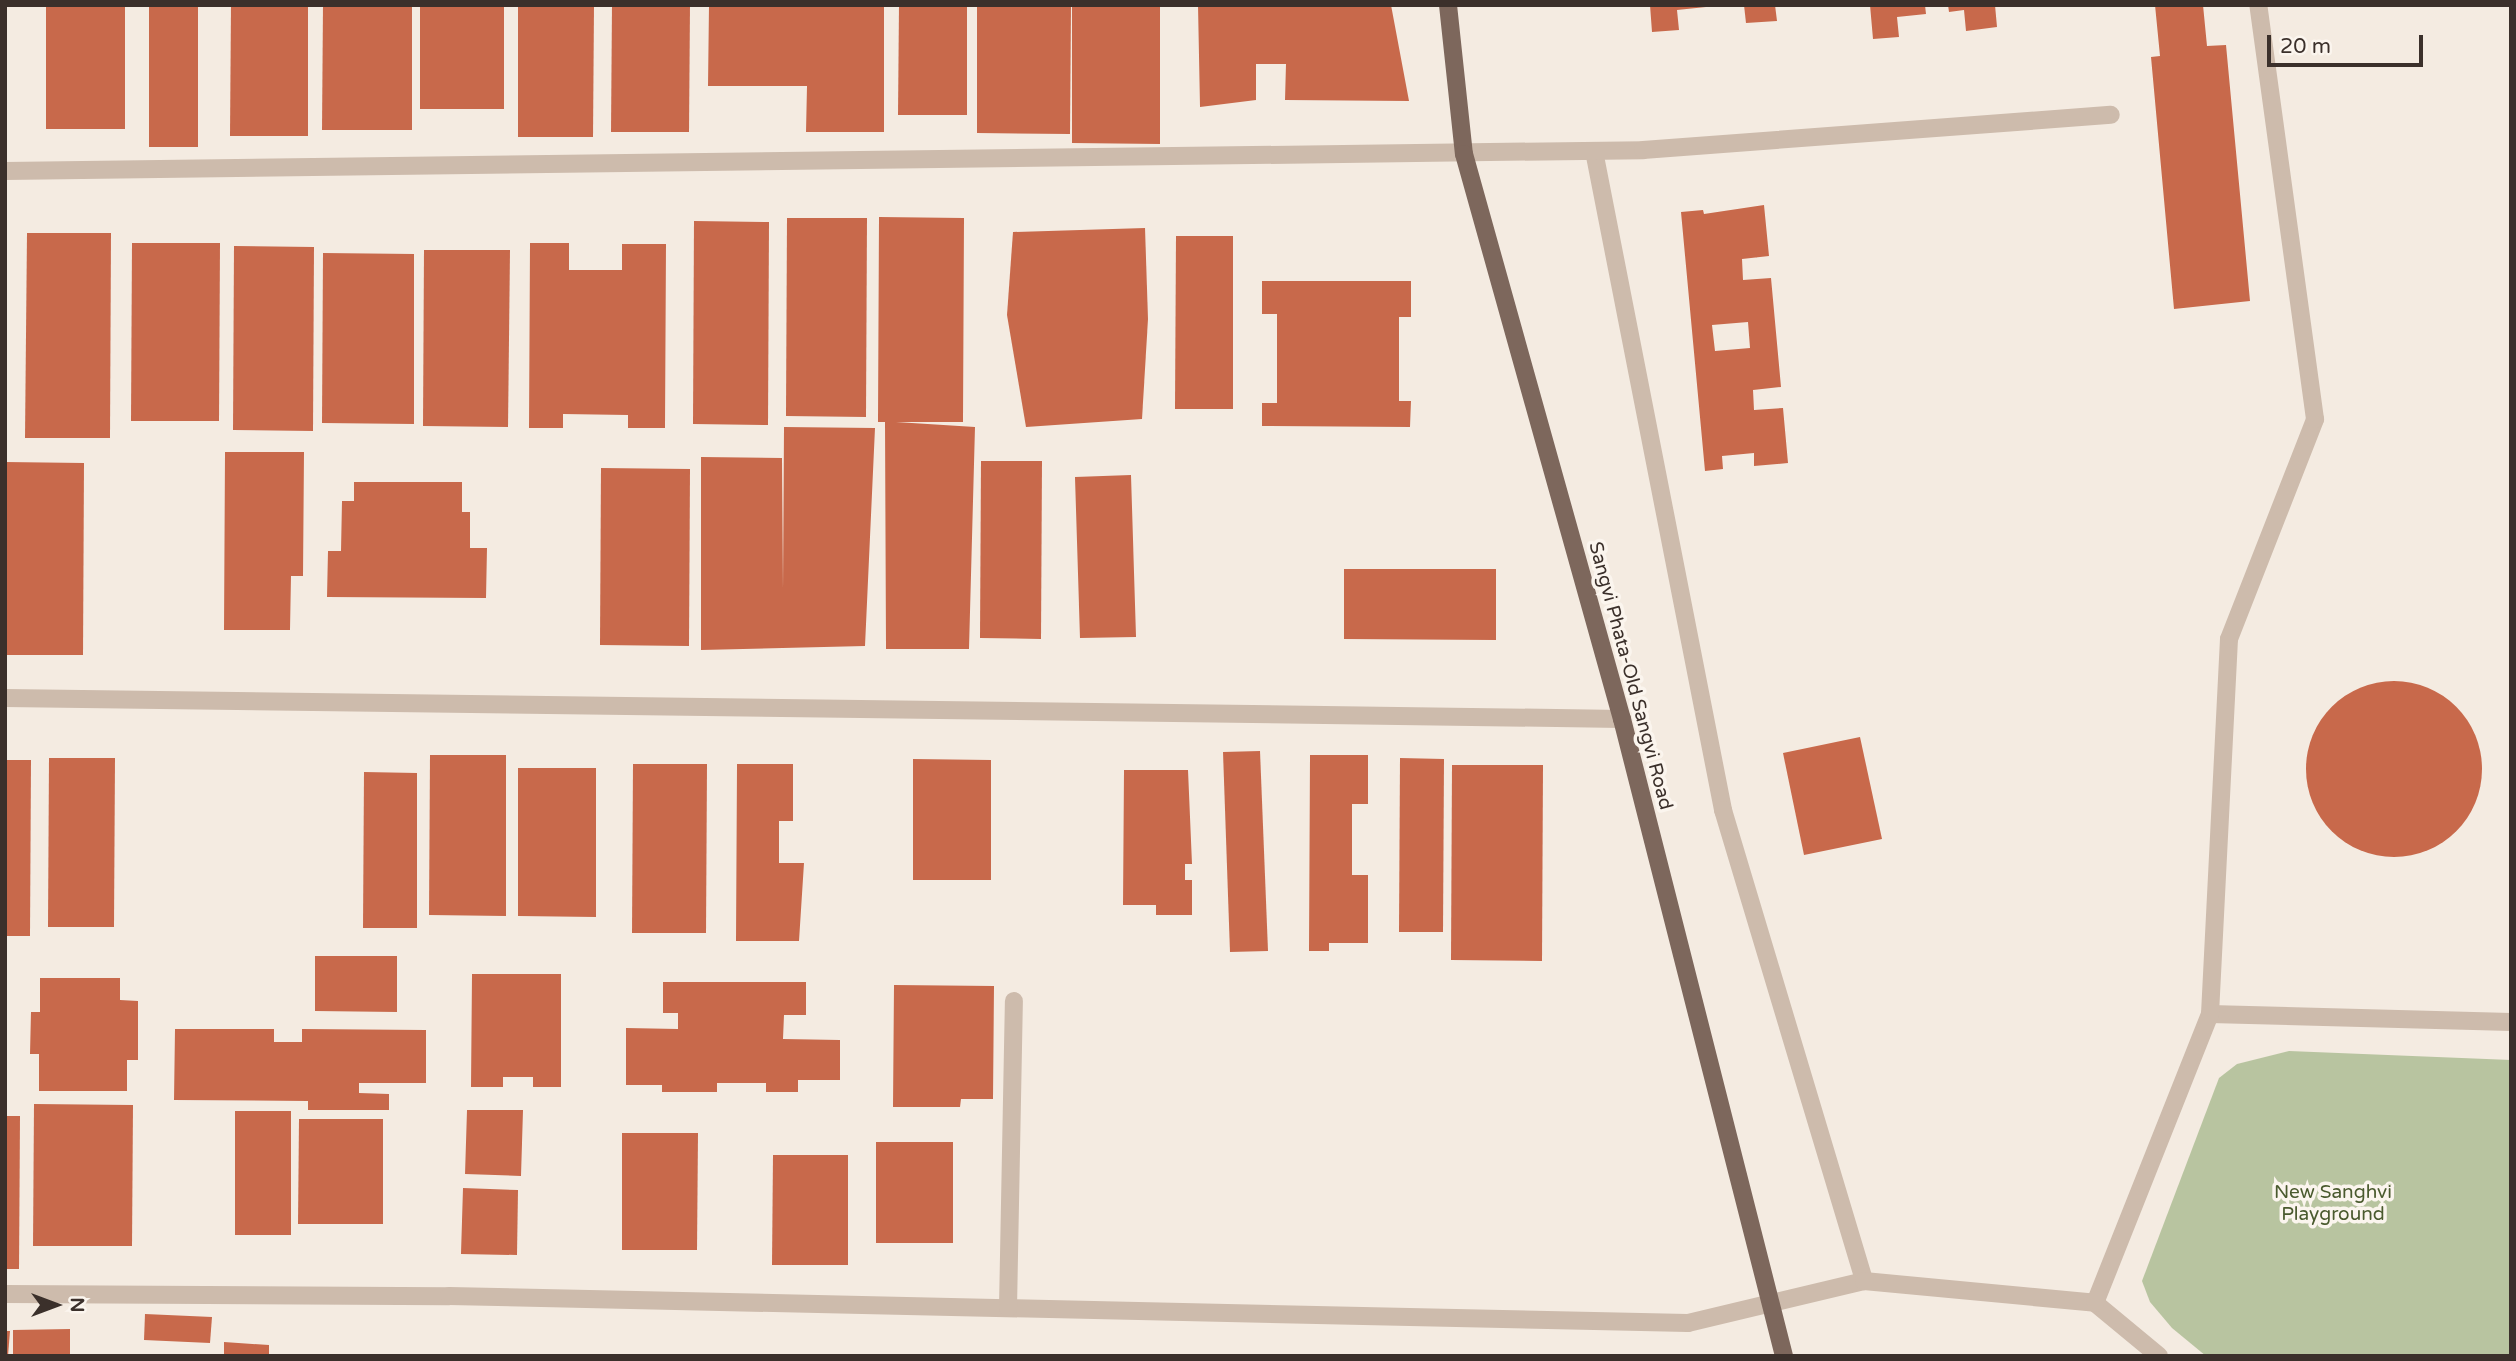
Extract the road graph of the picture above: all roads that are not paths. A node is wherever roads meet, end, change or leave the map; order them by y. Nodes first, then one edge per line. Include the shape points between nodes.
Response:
1 (1448, 5) edge
2 (2258, 5) edge
3 (2111, 115) dead end
4 (1594, 151) junction
5 (1464, 154) junction
6 (5, 172) edge
7 (5, 698) edge
8 (1622, 719) junction
9 (1014, 1001) dead end
10 (2210, 1014) junction
11 (2511, 1022) edge
12 (1864, 1281) junction
13 (5, 1294) edge
14 (1770, 1301) junction
15 (2095, 1303) junction
16 (1008, 1308) junction
17 (1784, 1356) edge
18 (2159, 1356) edge

1 - 5 main road, Sangvi Phata-Old Sangvi Road
2 - 10 street via 2315,418 2229,639
3 - 4 street
4 - 5 street
4 - 12 street via 1723,810
5 - 6 street
5 - 8 main road, Sangvi Phata-Old Sangvi Road
7 - 8 street
8 - 14 main road, Sangvi Phata-Old Sangvi Road
9 - 16 street
10 - 11 street
10 - 15 street
12 - 14 street
12 - 15 street
13 - 16 street via 449,1296
14 - 16 street via 1688,1323
14 - 17 main road, Sangvi Phata-Old Sangvi Road
15 - 18 street

